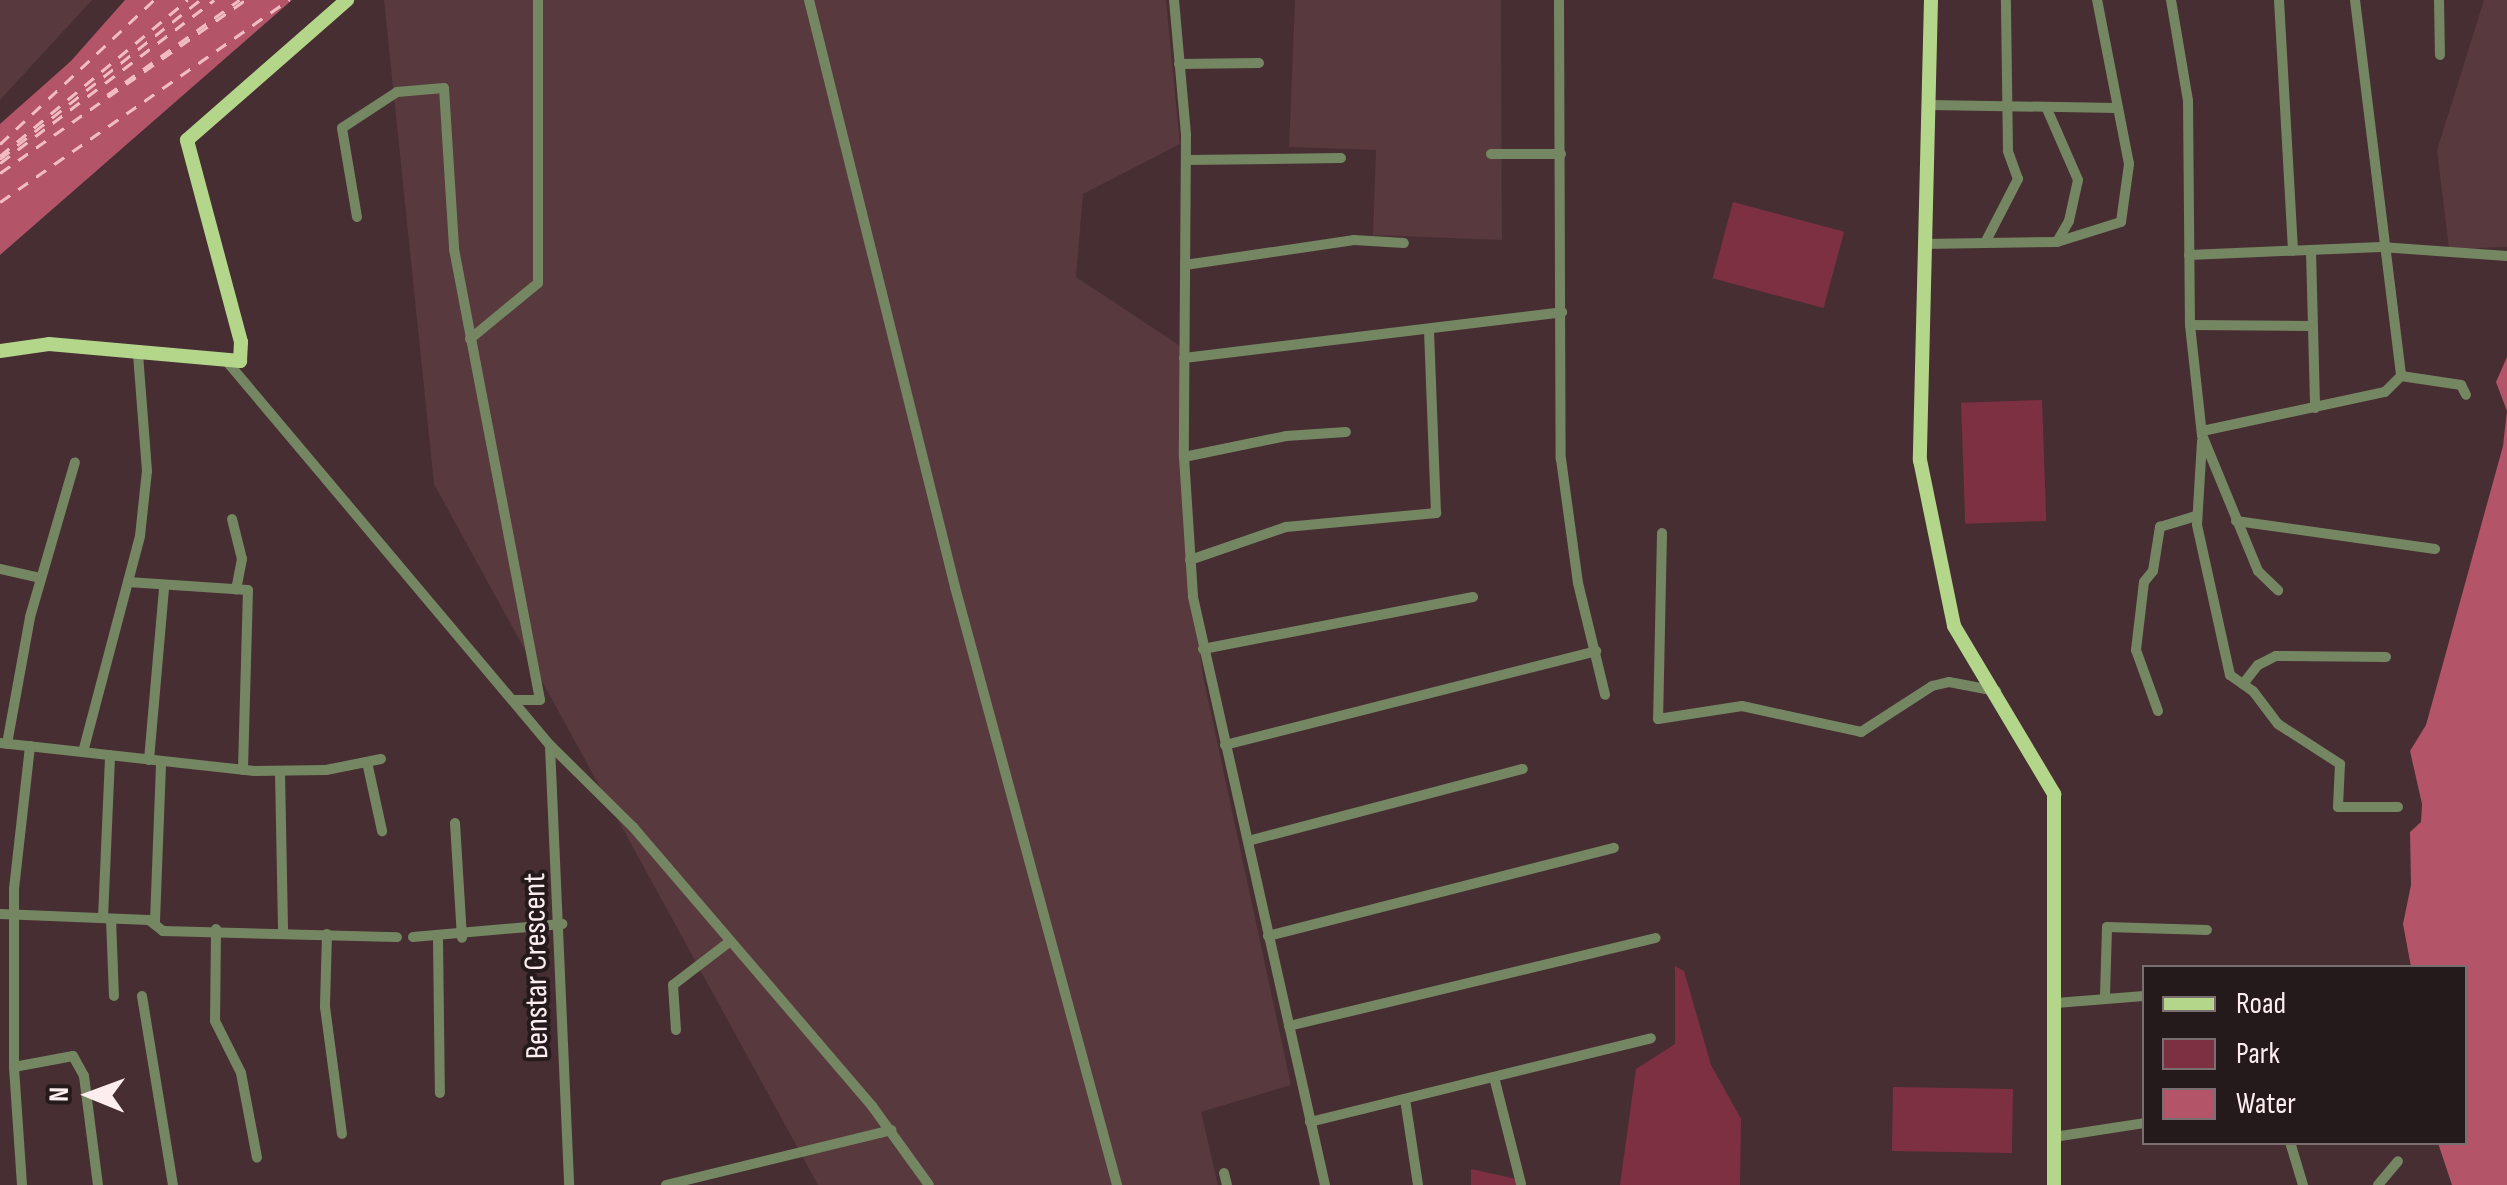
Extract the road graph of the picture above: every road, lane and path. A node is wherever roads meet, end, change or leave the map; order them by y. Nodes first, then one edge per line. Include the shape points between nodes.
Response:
1 (347, 0) edge
2 (538, 0) edge
3 (809, 0) edge
4 (1174, 0) edge
5 (1558, 0) edge
6 (1931, 0) edge
7 (2006, 0) edge
8 (2096, 0) edge
9 (2171, 0) edge
10 (2279, 0) edge
11 (2355, 0) edge
12 (2439, 0) edge
13 (2440, 55) dead end
14 (1259, 62) dead end
15 (1178, 64) junction
16 (1930, 105) junction
17 (2009, 108) junction
18 (2116, 108) junction
19 (2047, 109) junction
20 (1491, 154) dead end
21 (1561, 154) junction
22 (1340, 158) dead end
23 (1186, 160) junction
24 (357, 217) dead end
25 (1986, 241) junction
26 (2057, 242) junction
27 (1404, 243) dead end
28 (1923, 244) junction
29 (2381, 247) junction
30 (2294, 250) junction
31 (2311, 251) junction
32 (2189, 255) junction
33 (2507, 256) edge
34 (1185, 265) junction
35 (1562, 312) junction
36 (2190, 325) junction
37 (2310, 326) junction
38 (1428, 332) junction
39 (470, 339) junction
40 (0, 351) edge
41 (138, 354) junction
42 (1184, 358) junction
43 (230, 364) junction
44 (2401, 376) junction
45 (2466, 395) dead end
46 (2315, 408) junction
47 (1346, 432) dead end
48 (2204, 433) junction
49 (1184, 457) junction
50 (75, 462) dead end
51 (2196, 516) junction
52 (232, 519) dead end
53 (2236, 520) junction
54 (1662, 533) dead end
55 (2435, 549) dead end
56 (1190, 560) junction
57 (0, 569) edge
58 (41, 578) junction
59 (128, 582) junction
60 (164, 587) junction
61 (236, 589) junction
62 (2278, 590) dead end
63 (1473, 597) dead end
64 (1203, 650) junction
65 (1596, 651) junction
66 (2386, 657) dead end
67 (2243, 684) junction
68 (1997, 691) junction
69 (1606, 695) dead end
70 (514, 700) junction
71 (2158, 711) dead end
72 (4, 744) edge
73 (550, 745) junction
74 (30, 746) junction
75 (1225, 746) junction
76 (84, 752) junction
77 (110, 755) junction
78 (381, 759) dead end
79 (155, 761) junction
80 (367, 762) junction
81 (1523, 769) dead end
82 (243, 770) junction
83 (280, 772) junction
84 (2398, 807) dead end
85 (455, 823) dead end
86 (382, 830) dead end
87 (1248, 840) junction
88 (1614, 848) dead end
89 (0, 914) edge
90 (14, 916) junction
91 (107, 919) junction
92 (155, 921) junction
93 (562, 924) junction
94 (216, 929) junction
95 (283, 930) junction
96 (2207, 930) dead end
97 (326, 934) junction
98 (1268, 936) junction
99 (397, 937) dead end
100 (413, 937) dead end
101 (462, 938) junction
102 (1656, 938) dead end
103 (438, 939) junction
104 (728, 943) junction
105 (2105, 995) junction
106 (114, 996) dead end
107 (142, 996) dead end
108 (2142, 996) edge
109 (2056, 1003) junction
110 (1289, 1026) junction
111 (676, 1030) dead end
112 (1650, 1038) dead end
113 (14, 1067) junction
114 (1494, 1077) junction
115 (14, 1089) junction
116 (440, 1093) dead end
117 (0, 1098) edge
118 (1405, 1099) junction
119 (1310, 1122) junction
120 (2142, 1122) edge
121 (891, 1130) junction
122 (342, 1134) dead end
123 (2054, 1137) junction
124 (2291, 1145) edge
125 (257, 1158) dead end
126 (2398, 1162) dead end
127 (1521, 1184) edge
128 (22, 1185) edge
129 (98, 1185) edge
130 (173, 1185) edge
131 (569, 1185) edge
132 (666, 1185) edge
133 (929, 1185) edge
134 (1117, 1185) edge
135 (1325, 1185) edge
136 (1418, 1185) edge
137 (2054, 1185) edge
138 (2303, 1185) edge
139 (2378, 1185) edge

1 - 43 main road via 187,140 241,342 242,357
2 - 39 street via 538,283
3 - 134 street via 960,605
4 - 15 street
5 - 21 street
6 - 16 main road
7 - 17 street
8 - 18 street via 2108,33
9 - 32 street via 2188,101
10 - 30 street
11 - 29 street
12 - 13 street
14 - 15 street
15 - 23 street
16 - 17 street
16 - 28 main road
17 - 19 street
17 - 25 street via 2008,151 2018,179
18 - 19 street
18 - 26 street via 2128,164 2124,216 2116,227
19 - 26 street via 2078,180
20 - 21 street
21 - 35 street
22 - 23 street
23 - 34 street
24 - 39 street via 342,128 397,92 444,88 454,249
25 - 26 street
25 - 28 street
27 - 34 street via 1354,240
28 - 68 main road via 1923,484 1949,611
29 - 31 street
29 - 33 street
29 - 44 street
30 - 31 street
30 - 32 street
31 - 37 street
32 - 36 street
34 - 42 street
35 - 38 street
35 - 65 street via 1565,501
36 - 37 street
36 - 48 street
37 - 46 street
38 - 42 street
38 - 56 street via 1436,513 1286,527
39 - 70 street via 540,700
40 - 41 main road via 49,344
41 - 43 main road
41 - 59 street via 147,471
42 - 49 street
43 - 70 street
44 - 45 street via 2461,385
44 - 46 street via 2385,392
46 - 48 street
47 - 49 street via 1286,436
48 - 51 street
48 - 53 street
49 - 56 street
50 - 58 street
51 - 67 street via 2226,663
51 - 71 street via 2160,527 2153,571 2144,582 2136,650
52 - 61 street via 242,559
53 - 55 street
53 - 62 street via 2266,585
54 - 68 street via 1658,719 1742,706 1860,732 1932,686 1950,682
56 - 64 street
57 - 58 street
58 - 72 street
59 - 60 street
59 - 76 street
60 - 61 street
60 - 79 street
61 - 82 street via 248,594
63 - 64 street
64 - 75 street
65 - 69 street
65 - 75 street
66 - 67 street via 2276,656
67 - 84 street via 2278,724 2340,764 2338,807
68 - 109 main road via 2054,794
70 - 73 street
72 - 74 street
73 - 93 street, Benstar Crescent
73 - 104 street via 607,799
74 - 76 street
74 - 90 street
75 - 87 street
76 - 77 street
77 - 79 street
77 - 91 street
78 - 80 street
79 - 82 street
79 - 92 street
80 - 83 street
80 - 86 street
81 - 87 street
82 - 83 street
83 - 95 street
85 - 101 street
87 - 98 street
88 - 98 street
89 - 90 street
90 - 91 street
90 - 113 street
91 - 92 street
91 - 106 street
92 - 94 street via 162,931
93 - 101 street
93 - 131 street, Benstar Crescent
94 - 95 street
94 - 125 street via 215,1021 241,1073
95 - 97 street
96 - 105 street via 2107,927
97 - 99 street
97 - 122 street via 324,1007
98 - 110 street
100 - 103 street
101 - 103 street
102 - 110 street
103 - 116 street
104 - 111 street via 673,985
104 - 121 street
105 - 108 street
105 - 109 street
107 - 130 street
109 - 123 main road
110 - 119 street
112 - 114 street
113 - 115 street
113 - 129 street via 77,1058
114 - 118 street
114 - 127 street
115 - 117 street
115 - 128 street
118 - 119 street
118 - 136 street
119 - 135 street
120 - 123 street
121 - 132 street
121 - 133 street
123 - 137 main road
124 - 138 street
126 - 139 street

